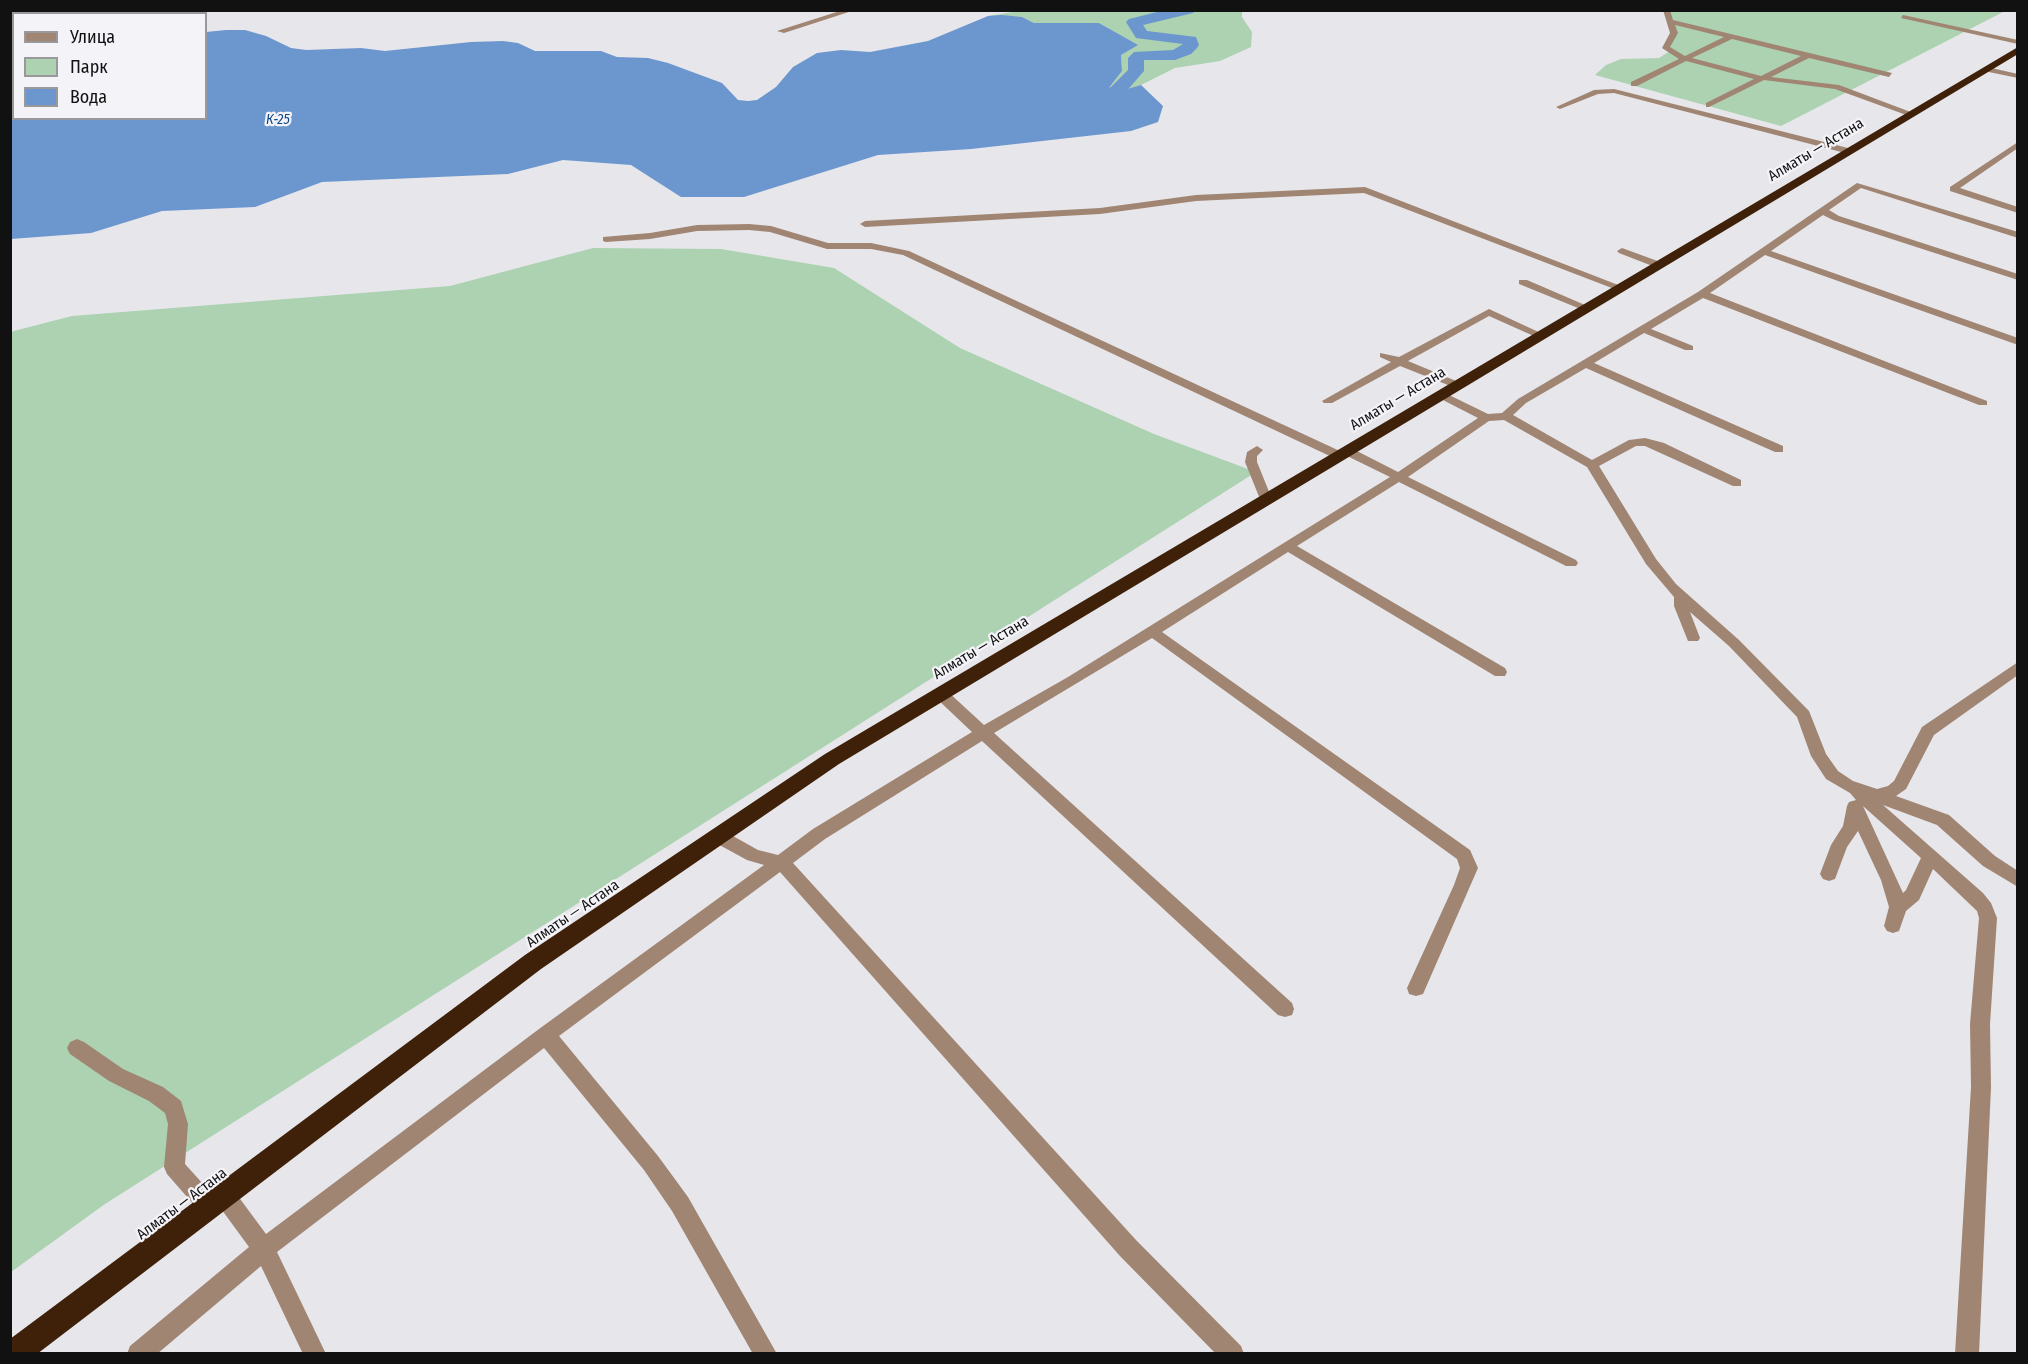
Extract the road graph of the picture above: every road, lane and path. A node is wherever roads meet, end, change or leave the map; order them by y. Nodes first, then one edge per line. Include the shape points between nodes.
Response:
1 (852, 10) edge
2 (1666, 10) edge
3 (1903, 16) dead end
4 (1668, 21) junction
5 (781, 32) dead end
6 (1732, 36) junction
7 (2018, 42) edge
8 (2018, 50) edge
9 (1808, 55) junction
10 (1685, 60) junction
11 (1987, 69) junction
12 (1889, 75) dead end
13 (2018, 76) edge
14 (1764, 78) junction
15 (1634, 84) dead end
16 (1709, 105) dead end
17 (1560, 107) dead end
18 (1912, 114) junction
19 (2018, 144) edge
20 (1849, 151) junction
21 (2018, 210) edge
22 (1824, 211) junction
23 (865, 224) dead end
24 (2018, 235) edge
25 (606, 238) dead end
26 (1622, 251) dead end
27 (1765, 252) junction
28 (1659, 265) junction
29 (2018, 277) edge
30 (1523, 282) dead end
31 (1621, 288) junction
32 (1702, 294) junction
33 (1587, 308) junction
34 (1643, 329) junction
35 (1540, 335) junction
36 (2018, 342) edge
37 (1689, 348) dead end
38 (1384, 355) dead end
39 (1398, 361) junction
40 (1585, 363) junction
41 (1456, 385) junction
42 (1441, 395) junction
43 (1328, 401) dead end
44 (1983, 403) dead end
45 (1504, 416) junction
46 (1486, 418) junction
47 (1779, 449) dead end
48 (1257, 450) dead end
49 (1342, 453) junction
50 (1592, 465) junction
51 (1399, 477) junction
52 (1737, 483) dead end
53 (1266, 499) junction
54 (1287, 546) junction
55 (1571, 563) dead end
56 (1681, 596) junction
57 (1151, 631) junction
58 (1693, 638) dead end
59 (1500, 672) dead end
60 (2015, 672) edge
61 (941, 694) junction
62 (985, 733) junction
63 (1854, 788) junction
64 (1875, 796) junction
65 (1856, 808) junction
66 (718, 837) junction
67 (1930, 857) junction
68 (780, 862) junction
69 (1829, 874) dead end
70 (2018, 880) edge
71 (1898, 907) junction
72 (1893, 926) dead end
73 (1416, 988) dead end
74 (1285, 1009) dead end
75 (546, 1035) junction
76 (76, 1048) dead end
77 (216, 1200) junction
78 (264, 1249) junction
79 (14, 1353) edge
80 (138, 1353) edge
81 (315, 1353) edge
82 (766, 1353) edge
83 (1233, 1353) edge
84 (1967, 1353) edge

1 - 5 street
2 - 4 street
3 - 7 street
4 - 6 street
4 - 10 street via 1674,33 1667,50
6 - 9 street
6 - 10 street
8 - 11 highway, Алматы — Астана
9 - 12 street
9 - 14 street
10 - 14 street
10 - 15 street
11 - 13 street
11 - 18 highway, Алматы — Астана
14 - 16 street
14 - 18 street via 1836,87
17 - 20 street via 1597,92 1614,91
18 - 20 highway, Алматы — Астана
19 - 21 street via 1953,189
20 - 28 highway, Алматы — Астана
22 - 24 street via 1860,185
22 - 27 street via 1779,238
22 - 29 street
23 - 31 street via 1100,211 1196,198 1365,189
25 - 49 street via 749,227 771,229 827,246 871,246 906,253
26 - 28 street
27 - 32 street
27 - 36 street
28 - 31 highway, Алматы — Астана
30 - 33 street
31 - 33 highway, Алматы — Астана
32 - 34 street
32 - 44 street
33 - 35 highway, Алматы — Астана
34 - 37 street
34 - 40 street
35 - 39 street via 1489,312
35 - 41 highway, Алматы — Астана
38 - 39 street
39 - 41 street
39 - 43 street
40 - 45 street
40 - 47 street
41 - 42 highway, Алматы — Астана
42 - 46 street
42 - 49 highway, Алматы — Астана
45 - 46 street
45 - 50 street
46 - 51 street
48 - 53 street via 1251,454 1251,462
49 - 51 street
49 - 53 highway, Алматы — Астана
50 - 52 street via 1634,443 1645,442
50 - 56 street via 1651,561
51 - 54 street
51 - 55 street
53 - 61 highway, Алматы — Астана
54 - 57 street
54 - 59 street
56 - 58 street
56 - 63 street via 1734,643 1804,715 1819,756 1832,775
57 - 62 street
57 - 73 street via 1464,855 1469,868 1463,885
60 - 64 street via 1928,731 1900,785
61 - 62 street
61 - 66 highway, Алматы — Астана via 832,759
62 - 68 street via 876,796
62 - 74 street
63 - 64 street
63 - 65 street
63 - 67 street
64 - 70 street via 1943,820 1989,861
65 - 69 street
65 - 71 street via 1890,880
66 - 68 street via 753,855
66 - 77 highway, Алматы — Астана via 533,962
67 - 71 street via 1913,895
67 - 84 street via 1977,898 1988,918
68 - 75 street
68 - 83 street via 794,873 1128,1248
71 - 72 street
75 - 78 street
75 - 82 street via 680,1204
76 - 77 street via 174,1108 178,1124 174,1167
77 - 78 street
77 - 79 highway, Алматы — Астана
78 - 80 street
78 - 81 street

